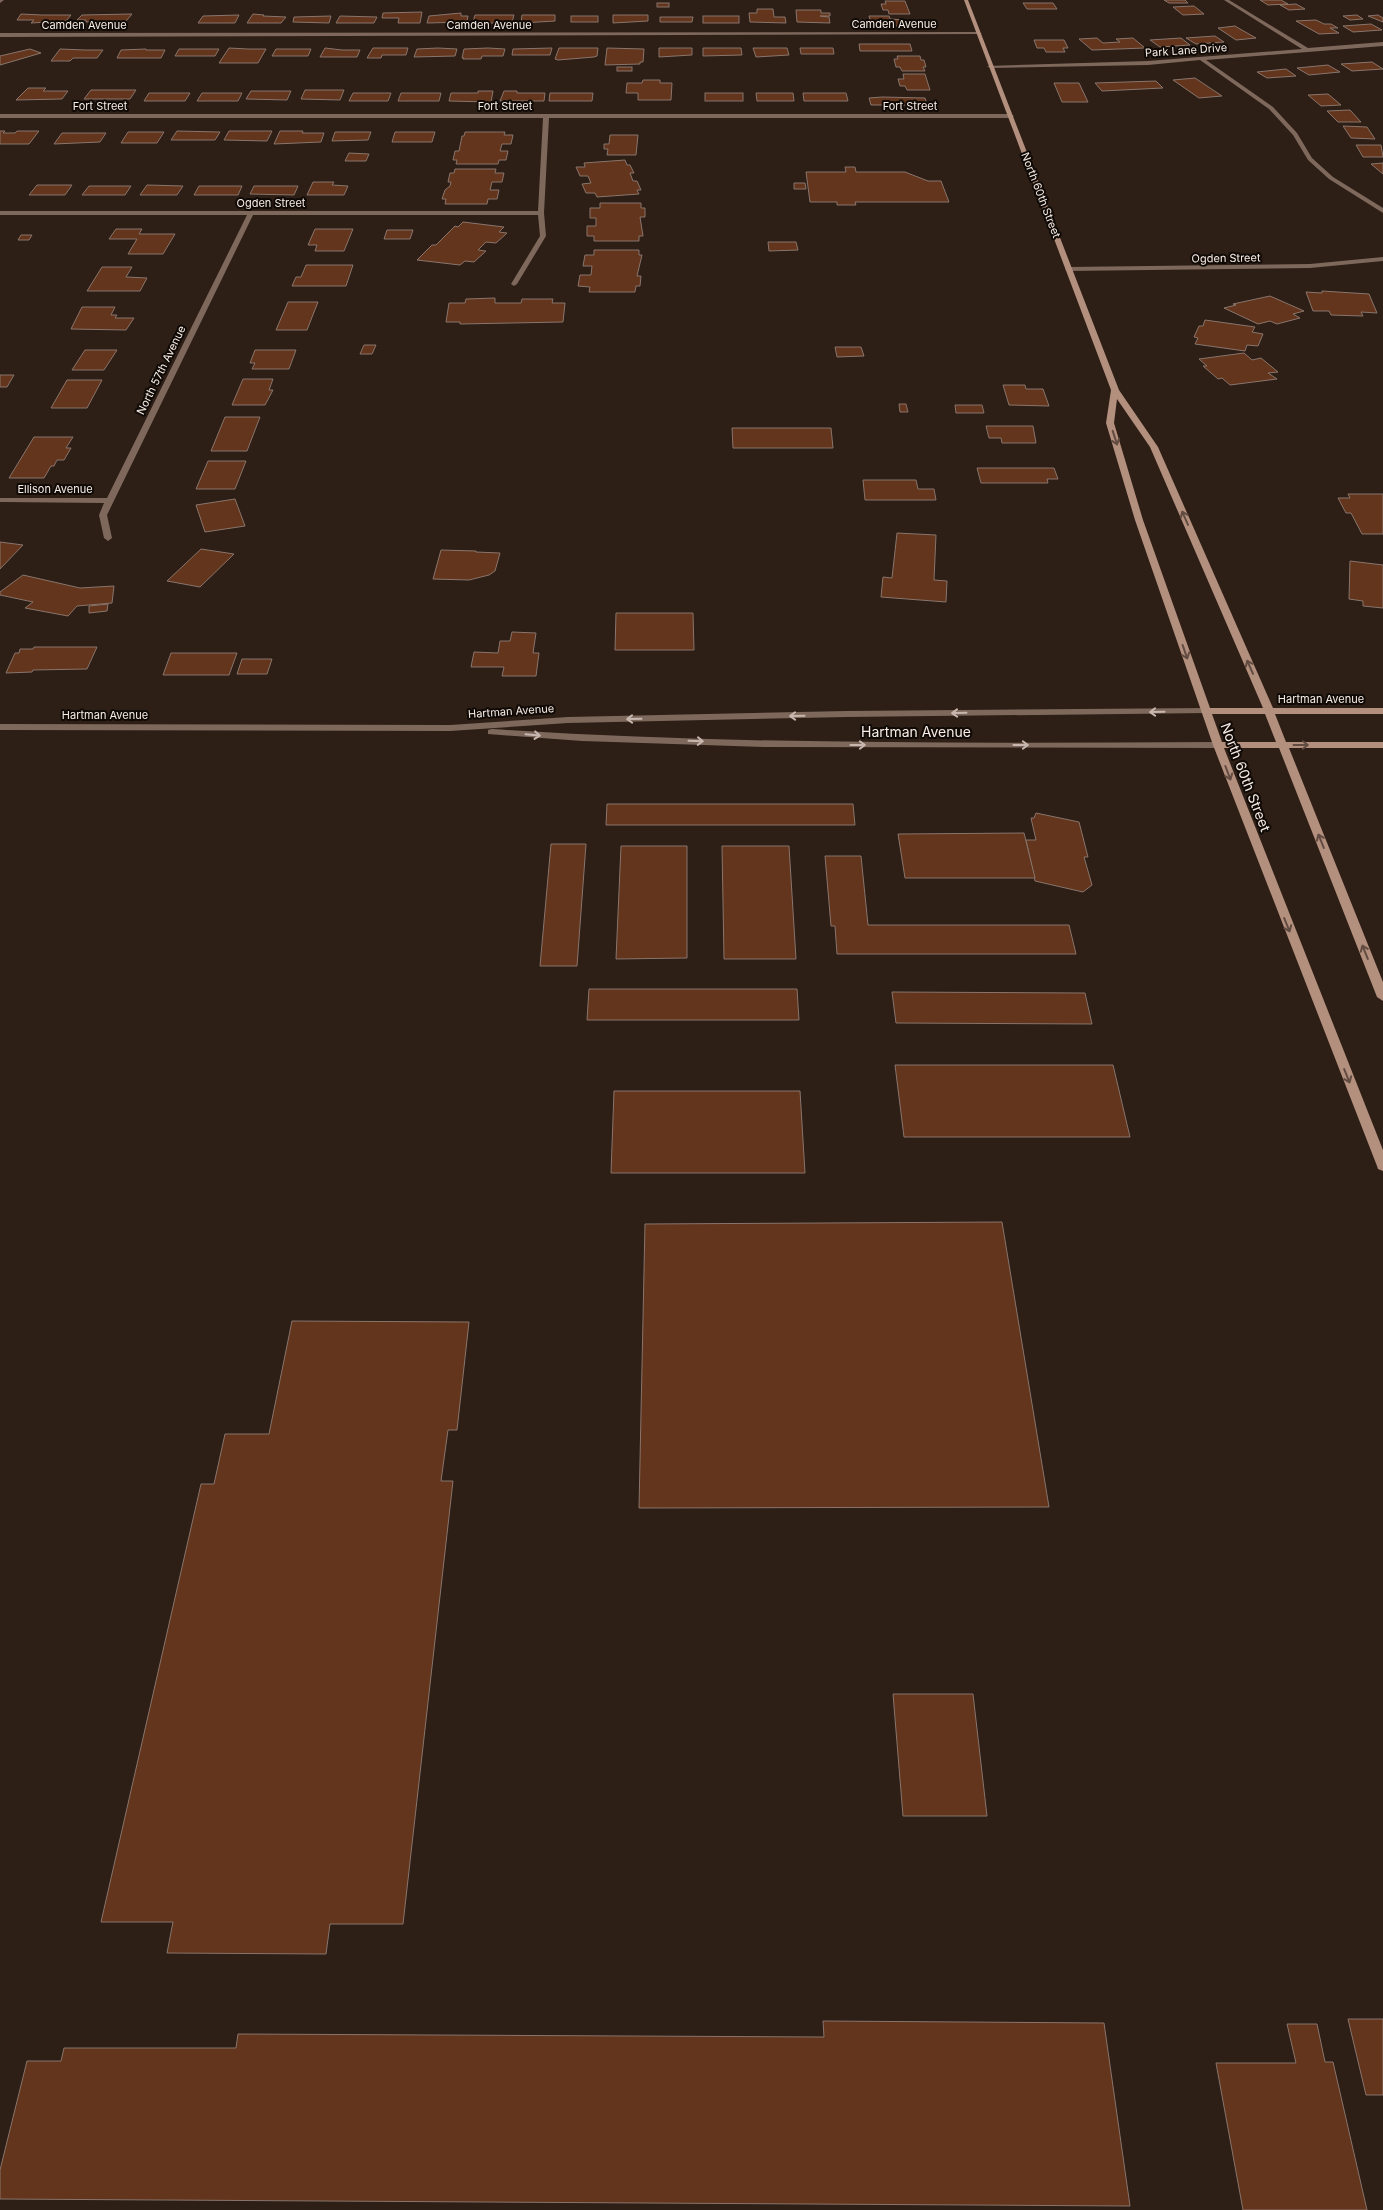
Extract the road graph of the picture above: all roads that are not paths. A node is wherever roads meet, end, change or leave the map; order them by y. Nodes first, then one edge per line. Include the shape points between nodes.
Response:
1 (966, 0) edge
2 (1226, 0) edge
3 (978, 34) junction
4 (0, 35) edge
5 (1383, 44) edge
6 (1307, 50) junction
7 (1201, 59) junction
8 (990, 66) junction
9 (0, 116) edge
10 (546, 116) junction
11 (1011, 116) junction
12 (1383, 211) edge
13 (0, 213) edge
14 (251, 213) junction
15 (541, 213) junction
16 (1383, 259) edge
17 (1068, 269) junction
18 (514, 284) dead end
19 (1115, 390) junction
20 (0, 500) edge
21 (109, 501) junction
22 (108, 538) dead end
23 (1206, 711) junction
24 (1269, 711) junction
25 (1383, 711) edge
26 (0, 727) edge
27 (450, 728) junction
28 (1218, 745) junction
29 (1282, 745) junction
30 (1383, 745) edge
31 (1383, 997) edge
32 (1383, 1166) edge

1 - 3 main road, North 60th Street
2 - 6 street
3 - 4 street, Camden Avenue
3 - 8 main road, North 60th Street
5 - 6 street, Park Lane Drive
6 - 7 street, Park Lane Drive
7 - 8 street, Park Lane Drive via 1105,65
7 - 12 street via 1271,108 1295,134 1310,159 1330,178
8 - 11 main road, North 60th Street
9 - 10 street, Fort Street
10 - 11 street, Fort Street
10 - 15 street
11 - 17 main road, North 60th Street
13 - 14 street, Ogden Street
14 - 15 street, Ogden Street
14 - 21 street, North 57th Avenue
15 - 18 street via 543,236
16 - 17 street, Ogden Street via 1310,266
17 - 19 main road, North 60th Street
19 -> 23 main road, North 60th Street via 1110,423 1139,520
24 -> 19 main road, North 60th Street via 1154,447
20 - 21 street, Ellison Avenue
21 - 22 street, North 57th Avenue via 103,515
23 - 24 main road, Hartman Avenue
23 -> 27 street, Hartman Avenue via 568,720
23 - 28 main road, North 60th Street
24 - 25 main road, Hartman Avenue
24 - 29 main road, North 60th Street
26 - 27 street, Hartman Avenue
27 -> 28 street, Hartman Avenue via 569,738 848,745
28 - 29 main road, Hartman Avenue
28 -> 32 main road, North 60th Street
29 -> 30 main road, Hartman Avenue
31 -> 29 main road, North 60th Street

